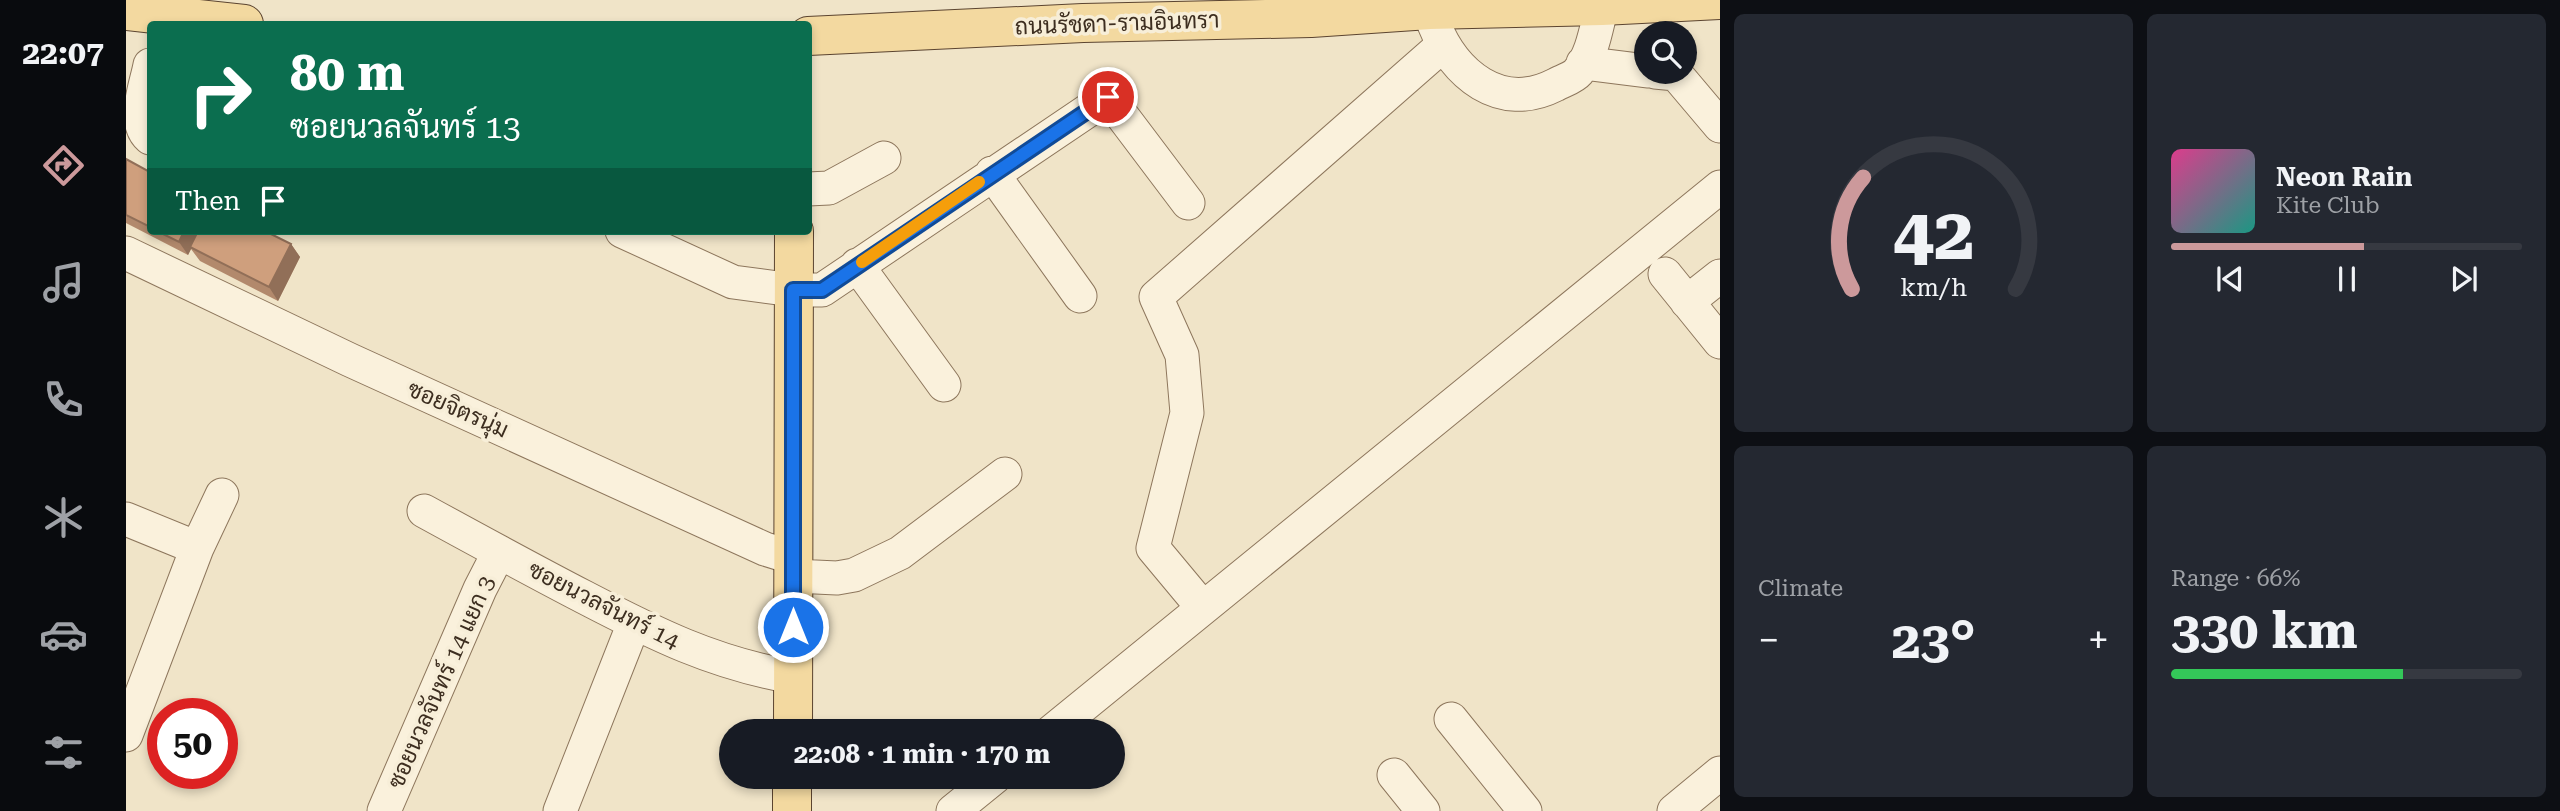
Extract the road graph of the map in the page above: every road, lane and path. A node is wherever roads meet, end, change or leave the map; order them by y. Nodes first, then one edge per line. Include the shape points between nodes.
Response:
1 (1720, 0) edge
2 (1602, 6) junction
3 (1429, 10) junction
4 (149, 17) edge
5 (203, 21) edge
6 (812, 36) edge
7 (1443, 45) junction
8 (1583, 63) junction
9 (1634, 69) edge
10 (147, 79) edge
11 (1684, 84) edge
12 (1720, 127) edge
13 (147, 135) edge
14 (884, 158) dead end
15 (992, 173) junction
16 (1720, 187) edge
17 (812, 189) edge
18 (1188, 203) dead end
19 (631, 235) edge
20 (794, 235) edge
21 (126, 253) edge
22 (857, 265) junction
23 (1665, 274) dead end
24 (1720, 276) edge
25 (793, 290) junction
26 (1080, 296) dead end
27 (1688, 302) junction
28 (1720, 342) edge
29 (395, 358) dead end
30 (944, 384) dead end
31 (1005, 474) dead end
32 (222, 495) dead end
33 (424, 510) dead end
34 (126, 519) edge
35 (197, 548) junction
36 (499, 552) junction
37 (794, 557) junction
38 (1203, 608) junction
39 (634, 623) junction
40 (793, 677) junction
41 (793, 719) edge
42 (1067, 719) edge
43 (1451, 719) dead end
44 (127, 728) edge
45 (1720, 773) edge
46 (1394, 775) dead end
47 (792, 789) edge
48 (980, 789) edge
49 (384, 811) edge
50 (560, 811) edge
51 (792, 811) edge
52 (953, 811) edge
53 (1423, 811) edge
54 (1525, 811) edge
55 (1674, 811) edge

1 - 2 main road, ถนนรัชดา-รามอินทรา
2 - 3 main road, ถนนรัชดา-รามอินทรา
2 - 8 street
3 - 6 main road, ถนนรัชดา-รามอินทรา
3 - 7 street
4 - 5 main road
7 - 8 street via 1465,73 1486,88 1520,95 1547,89 1577,74
7 - 38 street via 1156,297 1182,355 1187,413 1153,548
8 - 9 street
10 - 13 street via 139,116
11 - 12 street
14 - 17 street via 829,188
15 - 18 street via 1108,97
15 - 22 street
15 - 26 street
16 - 38 street
19 - 25 street via 733,282
20 - 25 main road
21 - 37 street, ซอยจิตรนุ่ม via 765,549
22 - 25 street via 822,290
22 - 30 street
23 - 27 street
24 - 27 street
25 - 37 main road
27 - 28 street
29 - 37 street via 765,530
31 - 37 street via 900,553 854,575 837,578
32 - 35 street
33 - 36 street, ซอยนวลจันทร์ 14
34 - 35 street
35 - 44 street
36 - 39 street, ซอยนวลจันทร์ 14
36 - 49 street, ซอยนวลจันทร์ 14 แยก 3
37 - 40 main road
38 - 42 street
39 - 40 street, ซอยนวลจันทร์ 14 via 711,657
39 - 50 street
40 - 41 main road
43 - 54 street
45 - 55 street
46 - 53 street
47 - 51 main road
48 - 52 street

